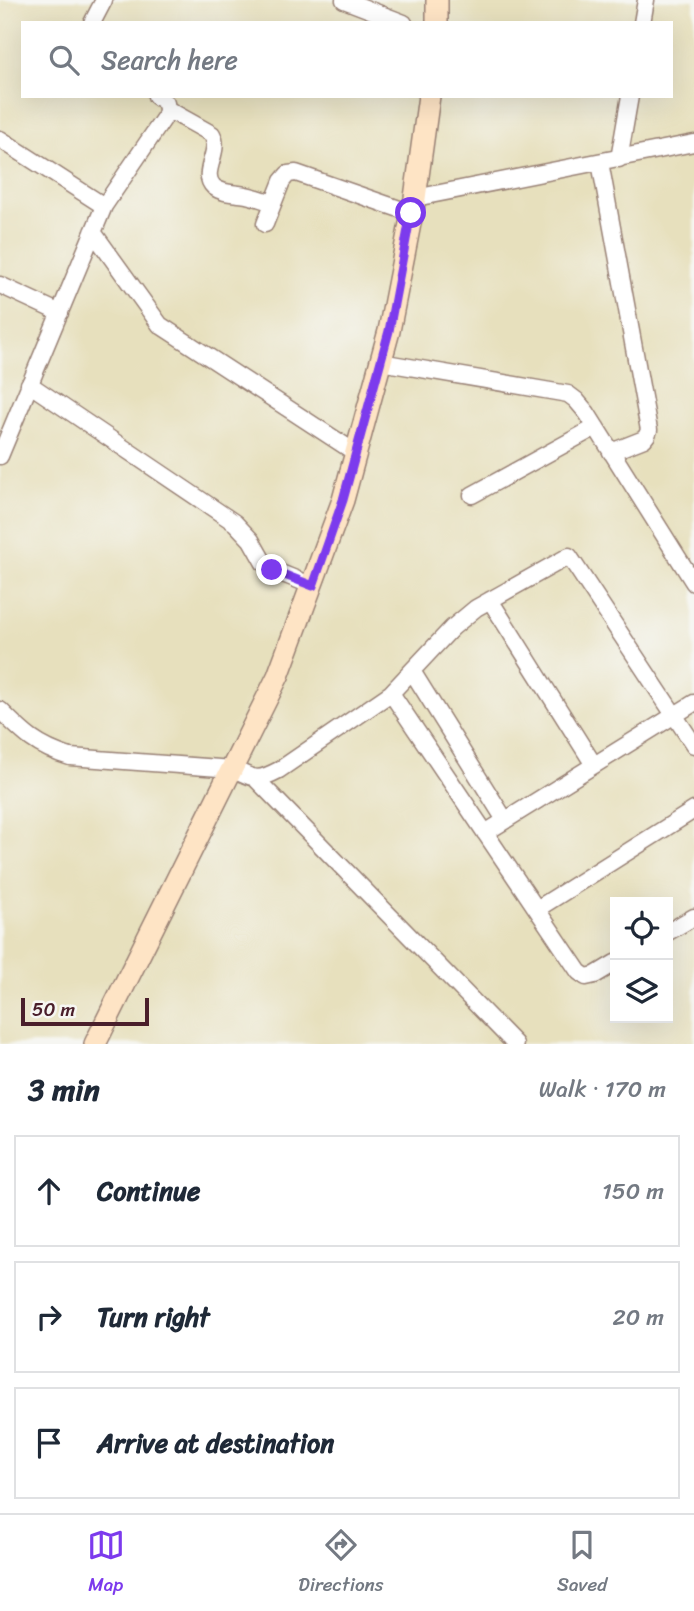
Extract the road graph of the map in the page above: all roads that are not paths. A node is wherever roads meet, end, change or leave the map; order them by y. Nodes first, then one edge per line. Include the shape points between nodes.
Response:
1 (104, 0) edge
2 (344, 0) edge
3 (437, 0) edge
4 (646, 0) edge
5 (93, 21) edge
6 (399, 21) edge
7 (437, 21) edge
8 (642, 21) edge
9 (159, 98) edge
10 (429, 98) edge
11 (630, 98) edge
12 (167, 109) junction
13 (0, 139) edge
14 (694, 144) edge
15 (619, 159) junction
16 (600, 162) junction
17 (273, 204) junction
18 (104, 206) junction
19 (413, 206) junction
20 (265, 223) dead end
21 (93, 232) junction
22 (0, 285) edge
23 (60, 313) junction
24 (380, 362) junction
25 (29, 384) junction
26 (596, 427) junction
27 (611, 452) junction
28 (356, 453) junction
29 (0, 456) edge
30 (472, 495) dead end
31 (694, 583) edge
32 (313, 586) junction
33 (490, 600) junction
34 (412, 671) junction
35 (391, 694) junction
36 (694, 703) edge
37 (1, 714) edge
38 (674, 715) junction
39 (694, 745) edge
40 (594, 765) junction
41 (233, 769) junction
42 (256, 779) junction
43 (694, 810) edge
44 (505, 820) junction
45 (485, 833) junction
46 (537, 909) junction
47 (694, 917) edge
48 (673, 930) edge
49 (610, 966) edge
50 (95, 1044) edge
51 (515, 1044) edge

1 - 5 street
2 - 6 street
3 - 7 street
4 - 8 street
9 - 12 street
10 - 19 street
11 - 15 street
12 - 17 street via 216,140 208,174 216,188
12 - 18 street
13 - 18 street
14 - 15 street
15 - 16 street
16 - 19 street
16 - 27 street via 649,429 644,439
17 - 19 street via 282,181 296,173
17 - 20 street
18 - 21 street
19 - 24 street
21 - 23 street
21 - 28 street via 160,325
22 - 23 street
23 - 25 street
24 - 26 street via 568,394
24 - 28 street
25 - 29 street
25 - 32 street via 235,523 272,570
26 - 27 street
26 - 30 street
27 - 31 street
28 - 32 street
32 - 41 street via 278,676
33 - 34 street via 452,628
33 - 38 street via 569,556
33 - 40 street
34 - 35 street
34 - 44 street
35 - 42 street via 279,770
35 - 45 street
36 - 38 street
37 - 41 street via 49,751 70,757
38 - 39 street
38 - 40 street
40 - 44 street
41 - 42 street
41 - 50 street
42 - 51 street
43 - 46 street
44 - 45 street
45 - 46 street
46 - 49 street via 579,972 586,977
47 - 48 street

